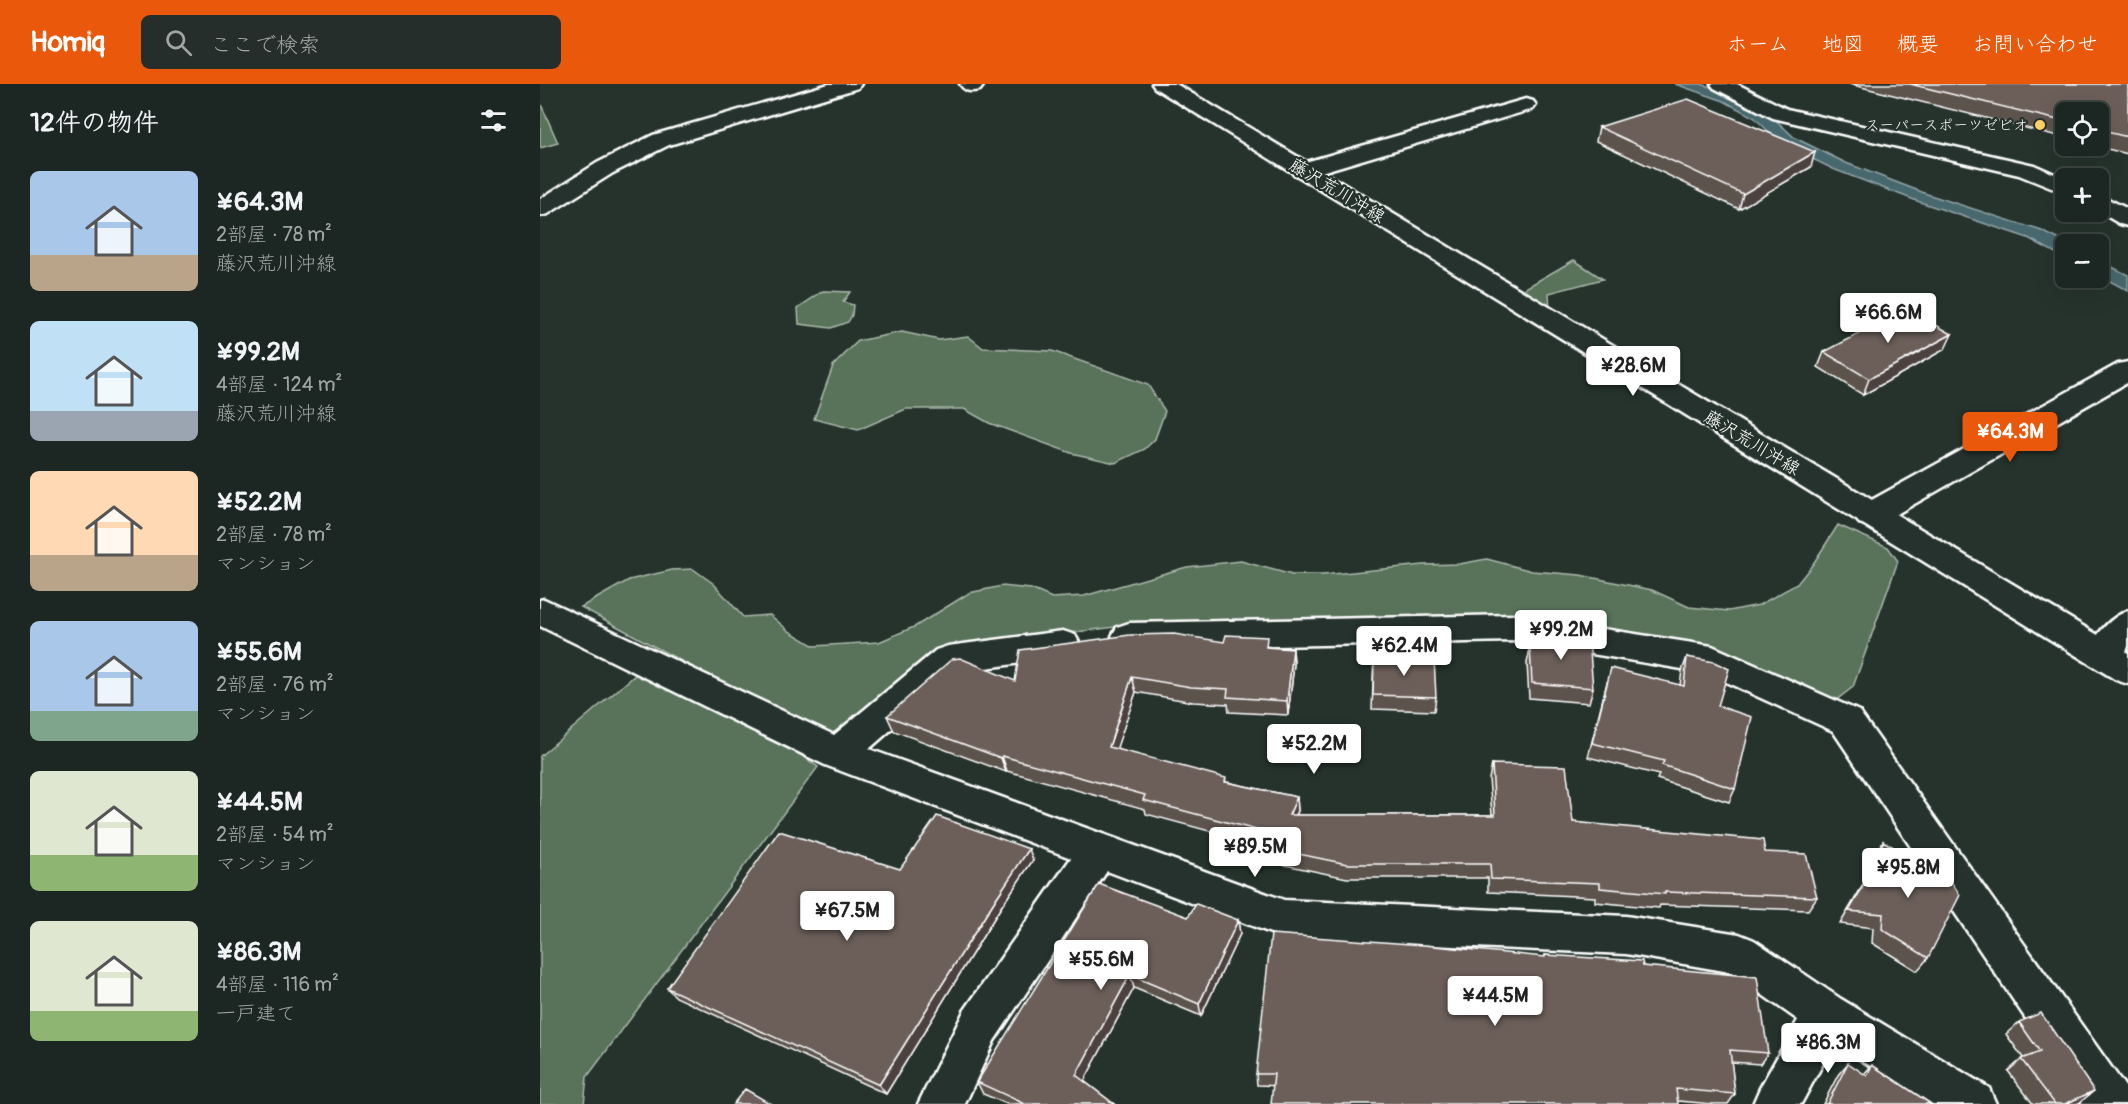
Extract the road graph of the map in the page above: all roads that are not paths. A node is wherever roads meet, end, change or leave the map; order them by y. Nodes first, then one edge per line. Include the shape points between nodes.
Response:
1 (851, 84) edge
2 (1162, 84) edge
3 (1721, 84) edge
4 (1526, 105) dead end
5 (1303, 170) junction
6 (2026, 170) junction
7 (2055, 177) edge
8 (2055, 182) edge
9 (2109, 191) edge
10 (2128, 195) edge
11 (2109, 208) edge
12 (540, 209) edge
13 (2128, 219) edge
14 (2128, 370) edge
15 (1870, 515) junction
16 (540, 613) edge
17 (2128, 624) edge
18 (2115, 662) edge
19 (838, 754) junction
20 (1098, 851) junction
21 (1826, 1014) junction
22 (941, 1104) edge
23 (1776, 1104) edge
24 (1973, 1104) edge
25 (2110, 1104) edge

1 - 12 street via 661,140 605,168
2 - 5 street, 藤沢荒川沖線
3 - 6 street via 1780,114
4 - 5 street
5 - 15 street, 藤沢荒川沖線
6 - 7 street
6 - 8 street
9 - 10 street
11 - 13 street
14 - 15 street
15 - 18 street, 藤沢荒川沖線
16 - 19 street
17 - 18 street
19 - 20 street
19 - 25 street via 948,660 1133,635 1514,628 1712,660 1846,722
20 - 21 street via 1284,919 1626,935 1739,954
20 - 22 street via 979,1026
21 - 23 street
21 - 24 street

